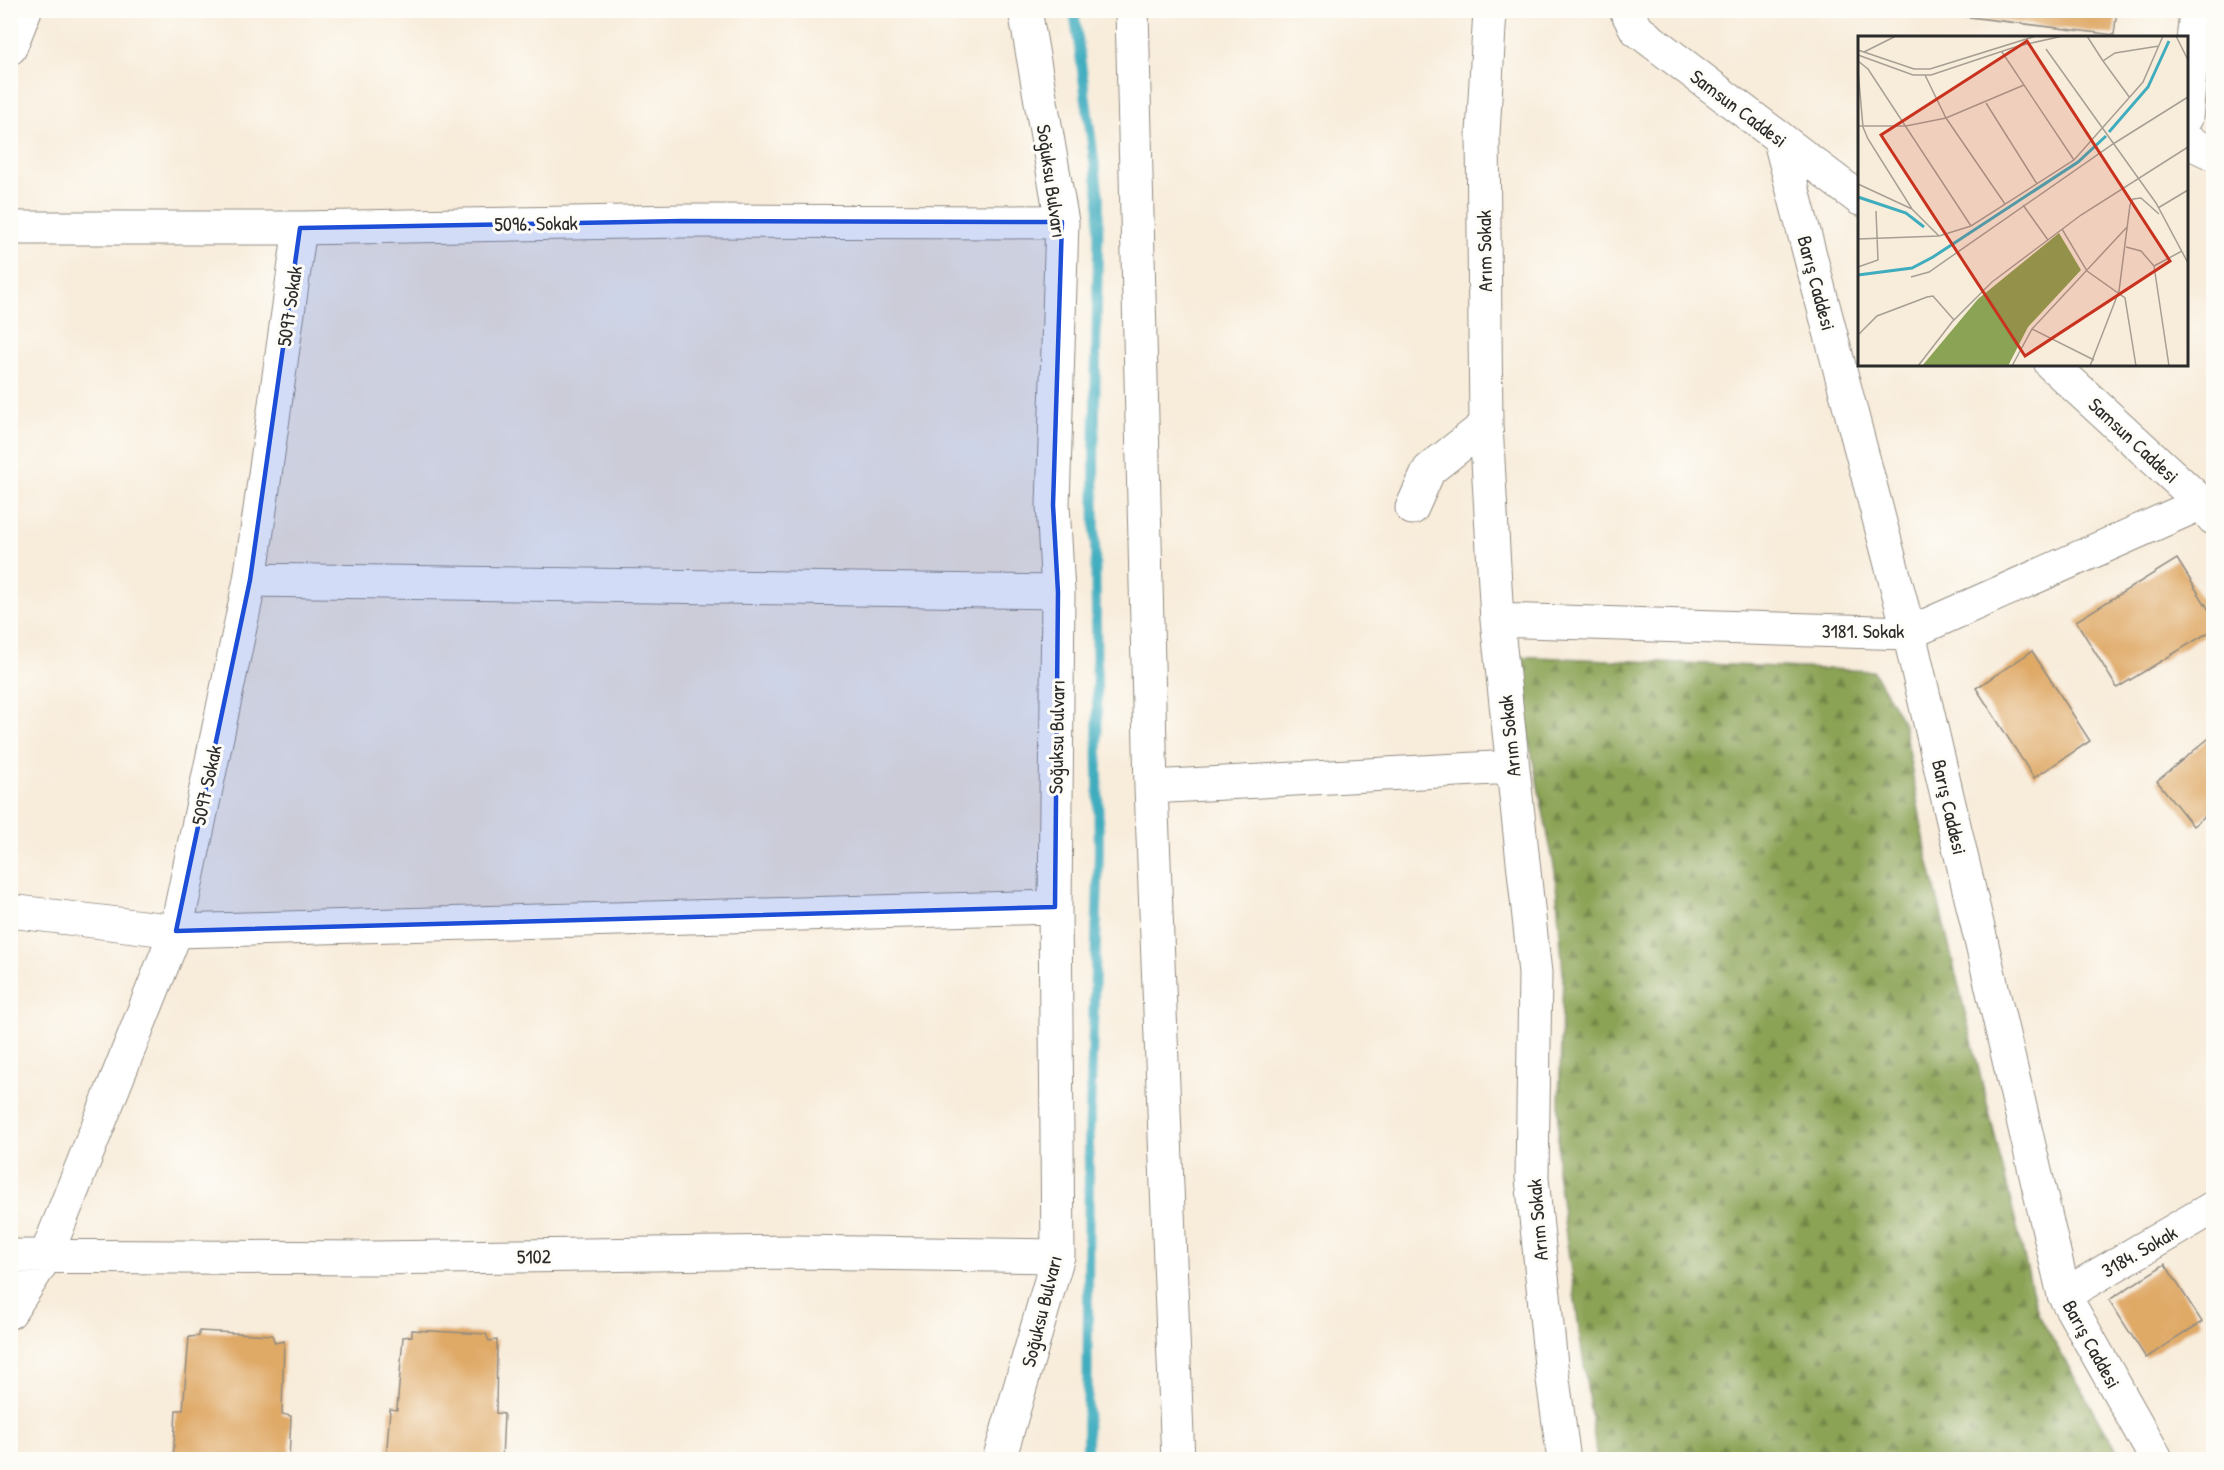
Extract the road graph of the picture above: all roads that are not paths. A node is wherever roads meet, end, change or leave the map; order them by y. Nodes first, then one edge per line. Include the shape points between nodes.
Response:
1 (25, 10) edge
2 (1025, 10) edge
3 (1132, 10) edge
4 (1490, 10) edge
5 (1626, 10) edge
6 (2196, 10) edge
7 (10, 48) edge
8 (2188, 106) edge
9 (1779, 137) junction
10 (2188, 141) edge
11 (2214, 154) edge
12 (1858, 197) edge
13 (1062, 222) junction
14 (10, 228) edge
15 (300, 228) junction
16 (2053, 366) edge
17 (1486, 425) junction
18 (1412, 508) dead end
19 (2210, 508) edge
20 (250, 580) junction
21 (1058, 592) junction
22 (1497, 620) junction
23 (1909, 633) junction
24 (1512, 767) junction
25 (1151, 788) junction
26 (1054, 908) junction
27 (10, 911) edge
28 (176, 932) junction
29 (2214, 1207) edge
30 (10, 1256) edge
31 (46, 1256) junction
32 (1058, 1256) junction
33 (2064, 1295) junction
34 (10, 1312) edge
35 (999, 1460) edge
36 (1178, 1460) edge
37 (1564, 1460) edge
38 (2157, 1460) edge

1 - 7 street
2 - 13 street, Soğuksu Bulvarı
3 - 25 street
4 - 17 street, Arım Sokak via 1483,134
5 - 9 street, Samsun Caddesi via 1636,29
6 - 8 street
9 - 12 street, Samsun Caddesi
9 - 23 street, Barış Caddesi
10 - 11 street
13 - 15 street, 5096. Sokak via 683,221
13 - 21 street, Soğuksu Bulvarı via 1053,505
14 - 15 street, 5096. Sokak
15 - 20 street, 5097 Sokak
16 - 19 street, Samsun Caddesi
17 - 18 street via 1429,470
17 - 22 street, Arım Sokak
19 - 23 street, 3181. Sokak
20 - 21 street
20 - 28 street, 5097 Sokak
21 - 26 street, Soğuksu Bulvarı
22 - 23 street, 3181. Sokak
22 - 24 street, Arım Sokak
23 - 33 street, Barış Caddesi
24 - 25 street
24 - 37 street, Arım Sokak via 1535,973 1532,1178
25 - 36 street
26 - 28 street
26 - 32 street, Soğuksu Bulvarı
27 - 28 street
28 - 31 street, 5097 Sokak
29 - 33 street, 3184. Sokak
30 - 31 street, 5102
31 - 32 street, 5102 via 373,1258 795,1252
31 - 34 street, 5097 Sokak
32 - 35 street, Soğuksu Bulvarı
33 - 38 street, Barış Caddesi

